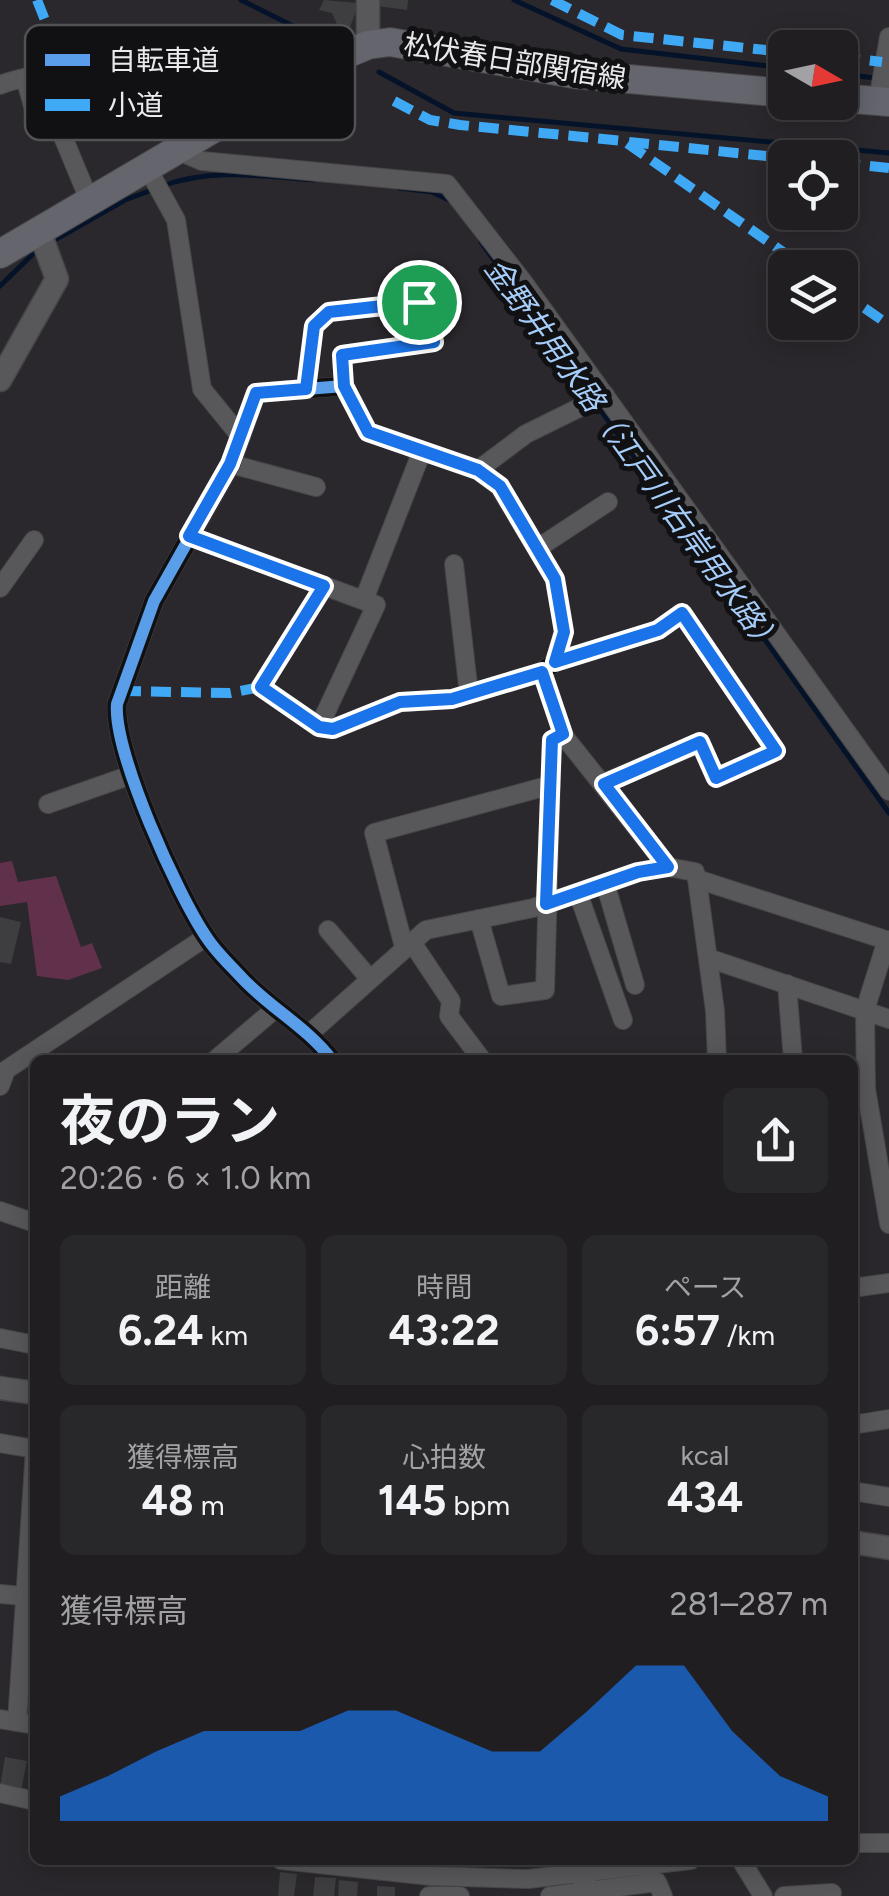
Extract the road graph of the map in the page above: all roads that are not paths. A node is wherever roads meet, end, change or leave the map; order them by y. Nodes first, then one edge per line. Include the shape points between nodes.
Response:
1 (368, 0) edge
2 (889, 37) edge
3 (368, 45) junction
4 (355, 51) edge
5 (886, 62) edge
6 (25, 80) edge
7 (0, 85) edge
8 (768, 91) edge
9 (858, 99) edge
10 (883, 101) edge
11 (63, 140) edge
12 (196, 140) edge
13 (178, 151) junction
14 (148, 170) junction
15 (90, 202) junction
16 (39, 230) junction
17 (0, 254) edge
18 (0, 380) edge
19 (344, 386) junction
20 (306, 389) junction
21 (604, 395) junction
22 (241, 437) junction
23 (422, 452) junction
24 (230, 464) junction
25 (478, 470) junction
26 (316, 486) dead end
27 (608, 502) dead end
28 (189, 536) junction
29 (34, 540) dead end
30 (538, 548) junction
31 (454, 564) dead end
32 (324, 586) junction
33 (0, 588) edge
34 (365, 598) junction
35 (548, 667) junction
36 (470, 694) junction
37 (319, 727) junction
38 (563, 734) junction
39 (131, 775) junction
40 (604, 784) junction
41 (550, 786) junction
42 (889, 791) edge
43 (48, 804) dead end
44 (668, 867) junction
45 (697, 878) junction
46 (605, 884) junction
47 (578, 893) junction
48 (546, 904) junction
49 (480, 919) junction
50 (328, 930) dead end
51 (206, 937) junction
52 (888, 940) edge
53 (407, 944) junction
54 (708, 958) junction
55 (369, 978) junction
56 (787, 984) junction
57 (634, 985) dead end
58 (275, 1009) junction
59 (865, 1010) junction
60 (889, 1019) edge
61 (623, 1020) dead end
62 (309, 1034) junction
63 (221, 1055) edge
64 (328, 1055) edge
65 (478, 1055) edge
66 (716, 1055) edge
67 (793, 1055) edge
68 (0, 1086) edge
69 (0, 1211) edge
70 (30, 1221) edge
71 (889, 1224) edge
72 (889, 1283) edge
73 (858, 1287) edge
74 (0, 1338) edge
75 (30, 1340) edge
76 (0, 1388) edge
77 (30, 1392) edge
78 (889, 1419) edge
79 (858, 1425) edge
80 (0, 1443) edge
81 (30, 1448) edge
82 (858, 1492) edge
83 (889, 1497) edge
84 (858, 1543) edge
85 (889, 1548) edge
86 (0, 1594) edge
87 (30, 1596) edge
88 (30, 1613) edge
89 (17, 1722) edge
90 (0, 1793) edge
91 (30, 1801) edge
92 (858, 1842) edge
93 (889, 1843) edge
94 (342, 1865) edge
95 (667, 1865) edge
96 (744, 1865) edge
97 (585, 1881) edge
98 (832, 1893) dead end
99 (429, 1896) edge
100 (460, 1896) edge
101 (550, 1896) edge
102 (663, 1896) edge
103 (762, 1896) edge
104 (784, 1896) edge

1 - 3 street
2 - 5 street
3 - 4 main road, 松伏春日部関宿線
3 - 8 main road, 松伏春日部関宿線 via 414,44 574,74
5 - 10 street
6 - 7 street
9 - 10 main road
11 - 15 street
12 - 13 main road, 松伏春日部関宿線
13 - 14 main road, 松伏春日部関宿線
13 - 21 street via 202,161 447,184
14 - 15 main road, 松伏春日部関宿線
14 - 22 street via 176,220 202,389
15 - 16 main road, 松伏春日部関宿線
16 - 17 main road, 松伏春日部関宿線
16 - 18 street via 57,279
19 - 20 street
19 - 20 street via 342,355 434,342 419,302 329,312 314,326
19 - 23 street via 368,432
20 - 22 street via 256,393
21 - 25 street via 526,434
21 - 42 street
22 - 24 street
23 - 25 street
23 - 34 street
24 - 26 street
24 - 28 street
25 - 30 street via 500,486
27 - 30 street
28 - 32 street
28 - 39 street via 154,601 117,704 119,742
29 - 33 street
30 - 35 street via 555,579 564,632
31 - 36 street
32 - 34 street
32 - 37 street via 261,687
34 - 37 street via 376,605
35 - 36 street
35 - 38 street
35 - 40 street via 658,630 682,613 776,751 716,778 700,742
36 - 37 street via 400,702 333,729
38 - 40 street
38 - 41 street via 552,740
39 - 43 street
39 - 51 street
40 - 44 street
41 - 48 street
41 - 53 street via 374,833
44 - 45 street
44 - 46 street
45 - 52 street
45 - 54 street
46 - 47 street
46 - 57 street
47 - 48 street
47 - 61 street
48 - 49 street
48 - 49 street via 544,990 501,996
49 - 53 street via 426,930
50 - 55 street
51 - 58 street
51 - 68 street via 6,1070
52 - 59 street
53 - 55 street
53 - 65 street via 451,1001 449,1016
54 - 56 street
54 - 66 street
55 - 62 street
56 - 59 street
56 - 67 street
58 - 62 street
58 - 63 street
59 - 60 street
59 - 71 street via 866,1089
62 - 64 street
69 - 70 street
72 - 73 street
74 - 75 street
76 - 77 street
78 - 79 street
80 - 81 street
82 - 83 street
84 - 85 street
86 - 87 street
88 - 89 street
90 - 91 street
92 - 93 street
94 - 97 street via 431,1876
95 - 97 street
96 - 103 street
97 - 101 street
97 - 102 street via 658,1882
98 - 104 street
99 - 100 street

